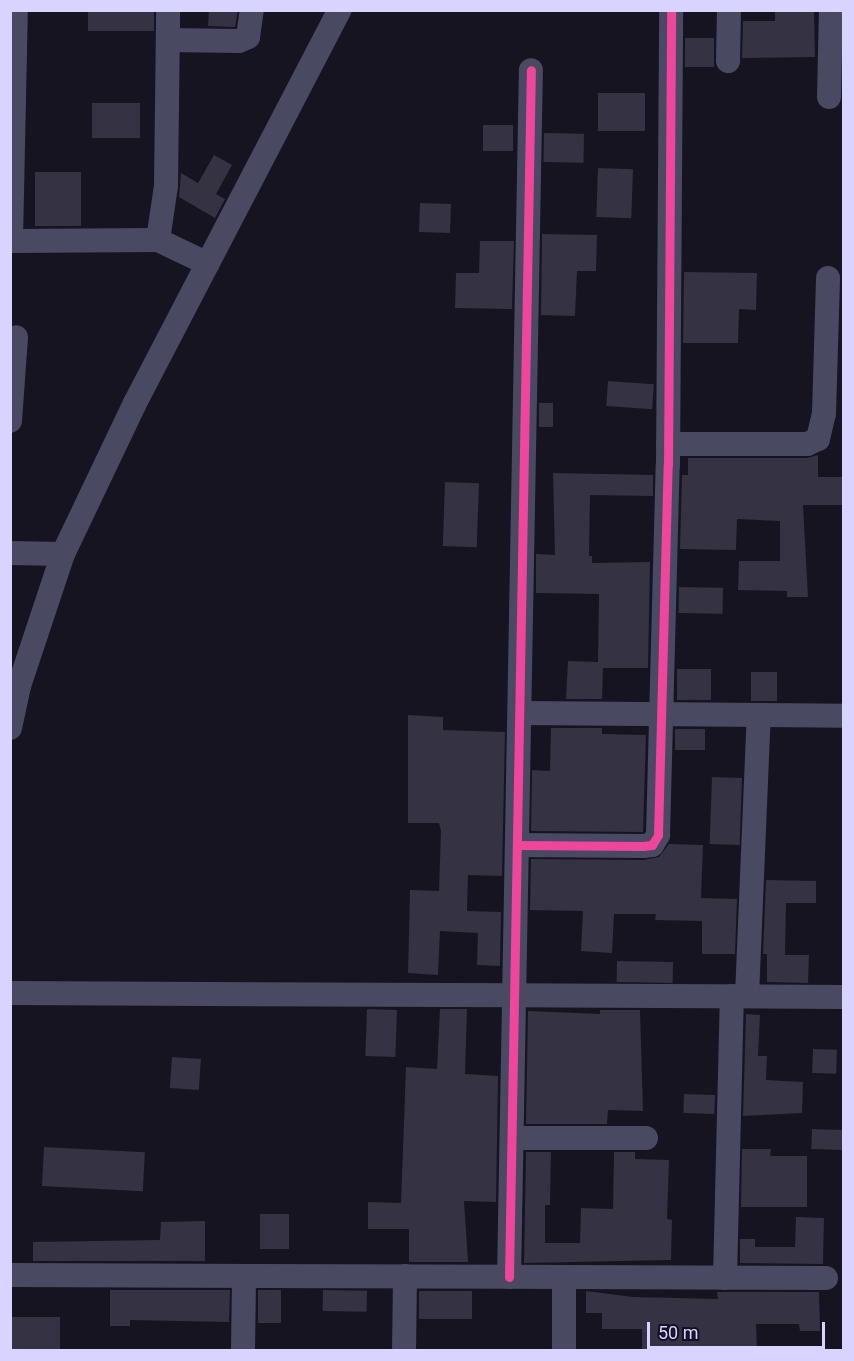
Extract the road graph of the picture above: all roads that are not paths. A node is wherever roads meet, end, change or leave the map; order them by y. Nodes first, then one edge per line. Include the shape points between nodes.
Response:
1 (16, 10) edge
2 (168, 10) edge
3 (252, 10) edge
4 (340, 10) edge
5 (671, 10) edge
6 (729, 10) edge
7 (831, 10) edge
8 (168, 40) junction
9 (728, 61) dead end
10 (531, 70) dead end
11 (829, 97) dead end
12 (158, 240) junction
13 (11, 241) edge
14 (208, 264) junction
15 (828, 278) dead end
16 (16, 337) dead end
17 (10, 421) edge
18 (668, 444) junction
19 (10, 553) edge
20 (63, 554) junction
21 (522, 713) junction
22 (663, 713) junction
23 (759, 715) junction
24 (843, 716) edge
25 (10, 728) edge
26 (518, 844) junction
27 (10, 993) edge
28 (515, 995) junction
29 (740, 996) junction
30 (843, 997) edge
31 (512, 1138) junction
32 (646, 1138) dead end
33 (10, 1275) edge
34 (244, 1276) junction
35 (405, 1276) junction
36 (509, 1277) junction
37 (564, 1277) junction
38 (725, 1278) junction
39 (826, 1278) dead end
40 (243, 1350) edge
41 (404, 1350) edge
42 (564, 1350) edge

1 - 13 street
2 - 8 street
3 - 8 street via 248,37 239,41
4 - 14 street
5 - 18 street
6 - 9 street
7 - 11 street
8 - 12 street via 166,186
10 - 21 street
12 - 13 street
12 - 14 street
14 - 20 street via 135,403
15 - 18 street via 824,414 818,439 807,444
16 - 17 street
18 - 22 street
19 - 20 street
20 - 25 street via 18,686
21 - 22 street
21 - 26 street
22 - 23 street
22 - 26 street via 658,835 652,844
23 - 24 street
23 - 29 street
26 - 28 street
27 - 28 street
28 - 29 street
28 - 31 street
29 - 30 street
29 - 38 street
31 - 32 street
31 - 36 street
33 - 34 street
34 - 35 street
34 - 40 street
35 - 36 street
35 - 41 street
36 - 37 street
37 - 38 street
37 - 42 street
38 - 39 street

